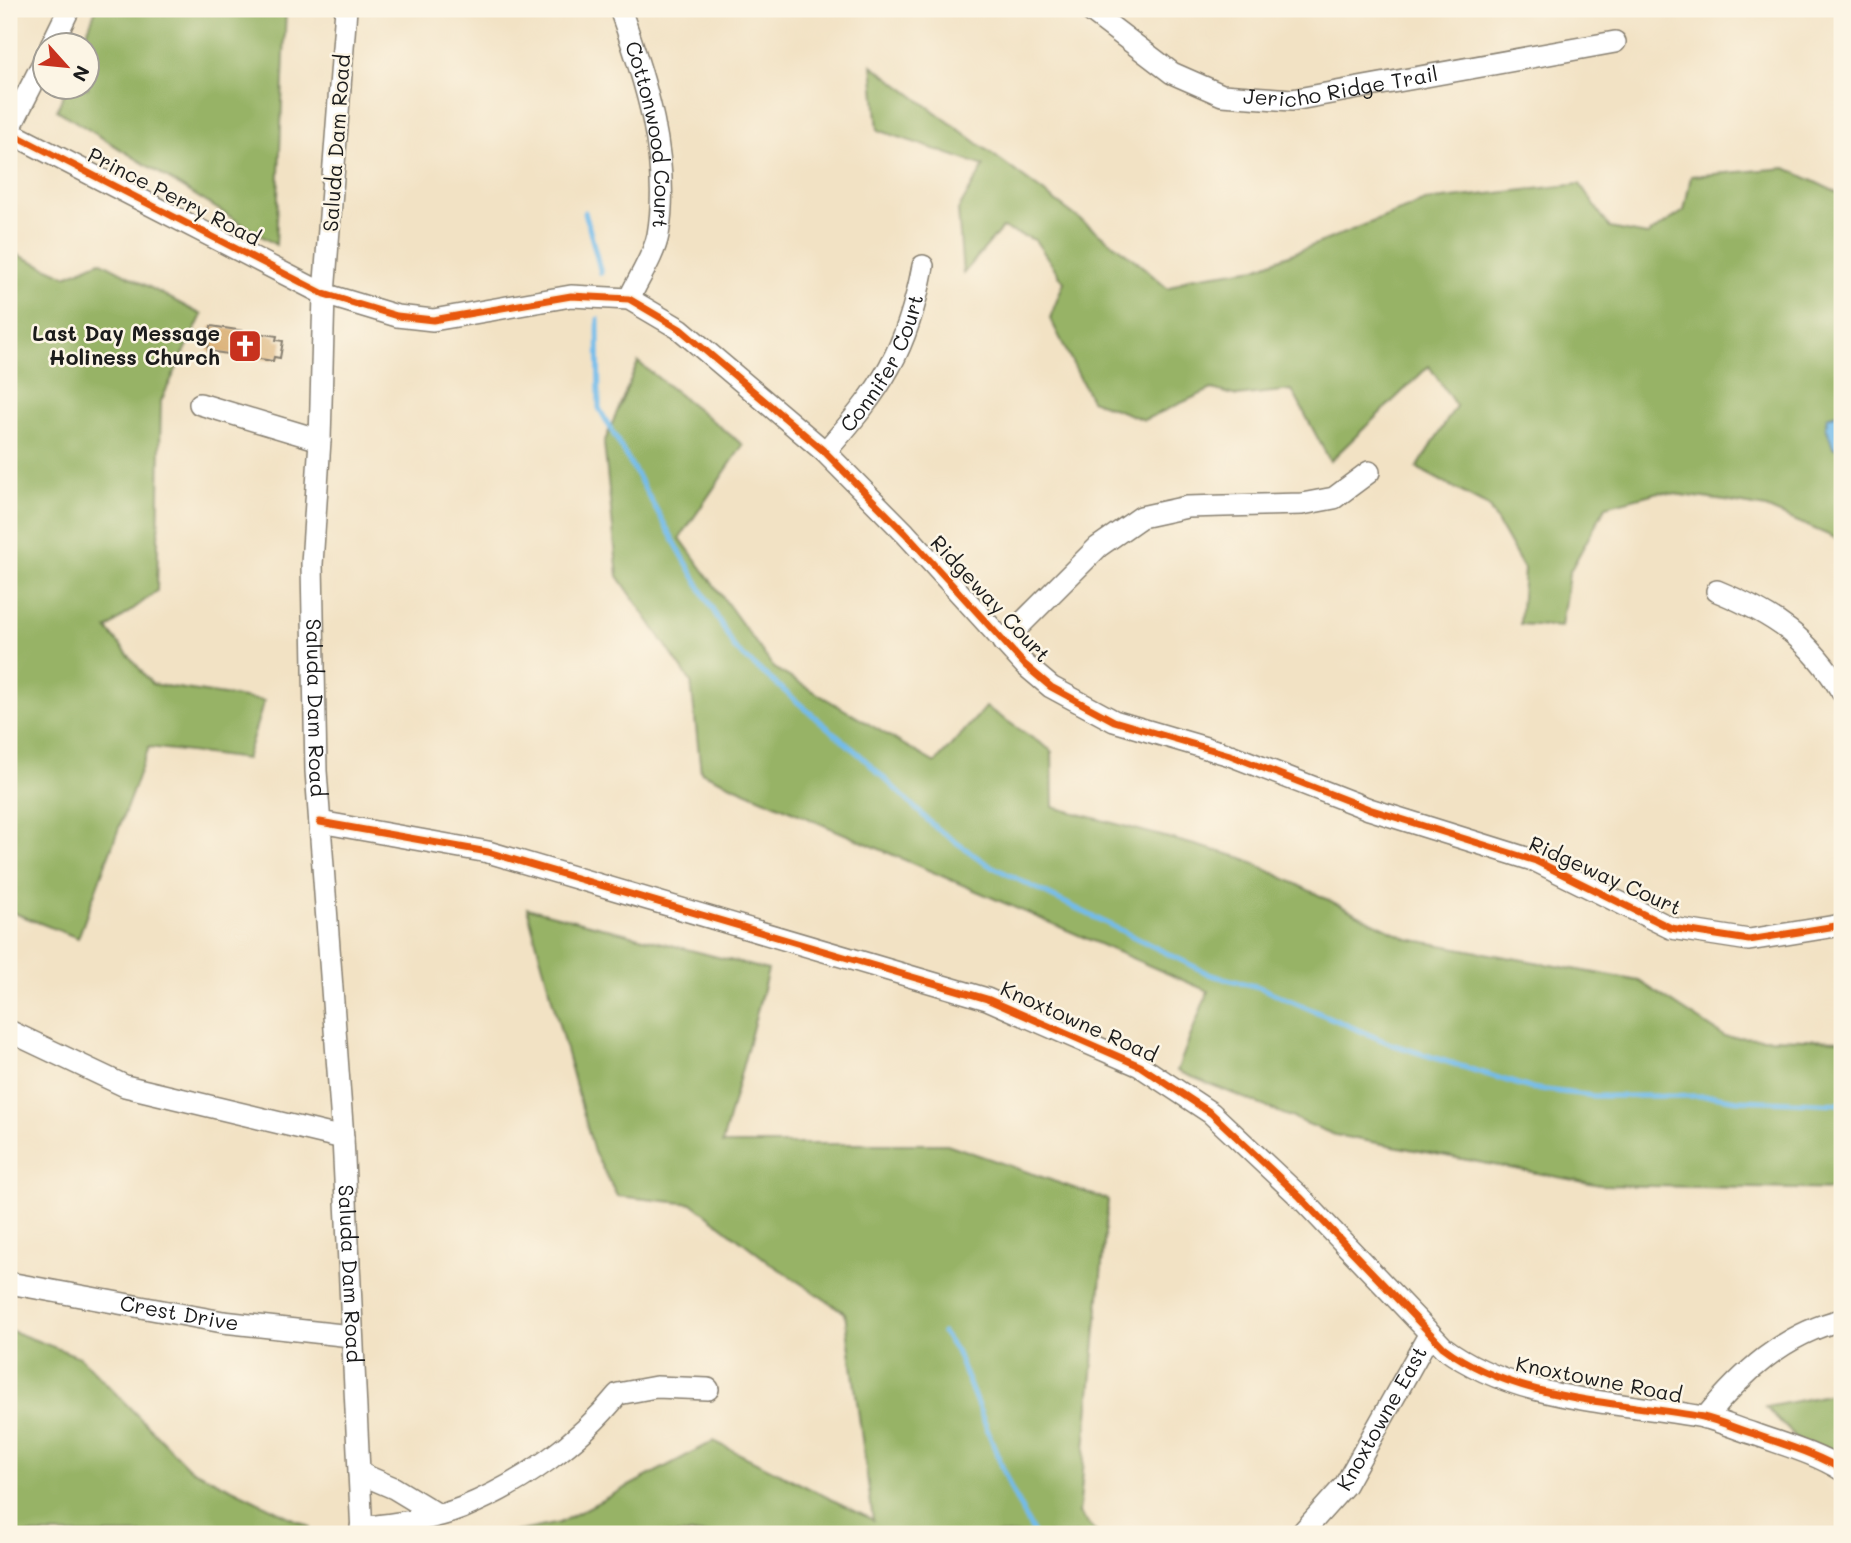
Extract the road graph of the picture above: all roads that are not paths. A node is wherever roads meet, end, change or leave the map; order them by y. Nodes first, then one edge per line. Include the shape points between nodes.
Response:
1 (69, 9) edge
2 (346, 9) edge
3 (620, 9) edge
4 (1088, 9) edge
5 (58, 32) edge
6 (1615, 42) dead end
7 (32, 85) edge
8 (9, 131) edge
9 (923, 266) dead end
10 (324, 294) junction
11 (629, 299) junction
12 (200, 404) dead end
13 (320, 440) junction
14 (825, 452) junction
15 (1369, 472) dead end
16 (1717, 591) dead end
17 (1003, 642) junction
18 (1842, 692) edge
19 (320, 822) junction
20 (1842, 925) edge
21 (9, 1031) edge
22 (343, 1138) junction
23 (9, 1283) edge
24 (1842, 1320) edge
25 (1430, 1333) junction
26 (351, 1336) junction
27 (708, 1389) dead end
28 (1705, 1418) junction
29 (1842, 1470) edge
30 (359, 1473) junction
31 (437, 1514) junction
32 (362, 1531) edge
33 (1301, 1534) edge

1 - 5 street
2 - 10 street, Saluda Dam Road
3 - 11 street, Cottonwood Court via 646,91 662,189 658,238
4 - 6 street, Jericho Ridge Trail via 1172,73 1222,95 1292,100
7 - 8 street
8 - 10 street, Prince Perry Road
9 - 14 street, Connifer Court via 902,347 885,378
10 - 11 street, Ridgeway Court via 397,316 433,320 570,296
10 - 13 street, Saluda Dam Road
11 - 14 street, Ridgeway Court via 680,329
12 - 13 street
13 - 19 street, Saluda Dam Road via 312,564
14 - 17 street, Ridgeway Court
15 - 17 street via 1334,498 1302,504 1187,507 1141,517 1097,547
16 - 18 street via 1749,604 1798,635
17 - 20 street, Ridgeway Court via 1051,687 1114,721 1230,755 1369,808 1536,861 1671,928 1749,940
19 - 22 street, Saluda Dam Road
19 - 25 street, Knoxtowne Road via 488,852 987,999 1097,1045 1140,1066 1211,1113 1300,1197
21 - 22 street via 125,1086
22 - 26 street, Saluda Dam Road
23 - 26 street, Crest Drive via 223,1322
24 - 28 street via 1797,1337 1751,1367
25 - 28 street, Knoxtowne Road via 1458,1358 1510,1381 1574,1397
25 - 33 street, Knoxtowne East via 1345,1485
26 - 30 street, Saluda Dam Road
27 - 31 street via 656,1387 618,1394 595,1423 559,1451 474,1502
28 - 29 street, Knoxtowne Road via 1824,1458
30 - 31 street
30 - 32 street, Saluda Dam Road
31 - 32 street

